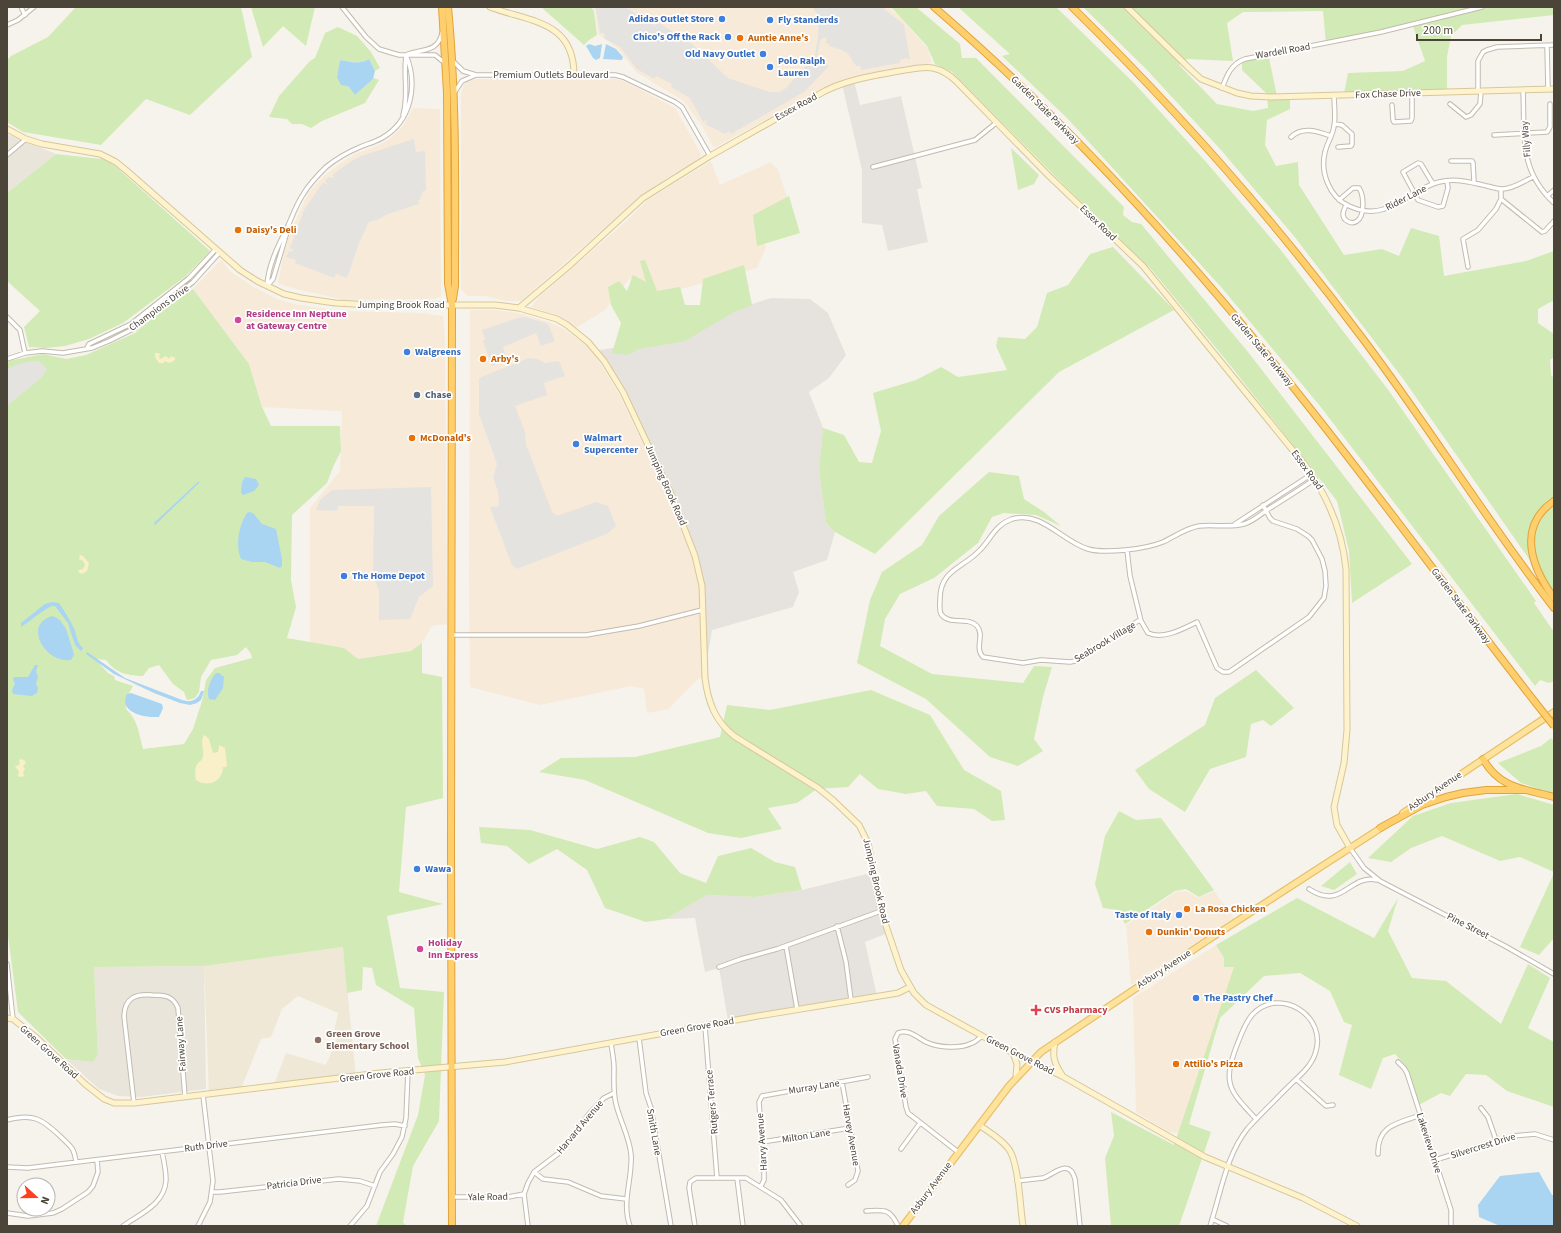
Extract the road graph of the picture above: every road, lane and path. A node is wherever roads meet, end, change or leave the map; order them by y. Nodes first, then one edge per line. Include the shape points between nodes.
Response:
1 (21, 7) edge
2 (34, 7) edge
3 (342, 7) edge
4 (442, 7) edge
5 (448, 7) edge
6 (490, 7) edge
7 (934, 7) edge
8 (1072, 7) edge
9 (1126, 7) edge
10 (1482, 7) edge
11 (25, 16) junction
12 (443, 24) junction
13 (7, 25) edge
14 (1554, 45) edge
15 (1547, 46) junction
16 (406, 55) junction
17 (453, 61) junction
18 (446, 64) junction
19 (476, 75) junction
20 (574, 75) junction
21 (1222, 88) junction
22 (1548, 89) junction
23 (1554, 89) edge
24 (1523, 90) junction
25 (1479, 91) junction
26 (454, 93) junction
27 (1412, 93) junction
28 (1334, 95) junction
29 (1450, 104) dead end
30 (1550, 104) dead end
31 (1392, 105) dead end
32 (996, 123) junction
33 (1334, 124) junction
34 (7, 129) edge
35 (1524, 134) junction
36 (1494, 135) dead end
37 (1331, 136) junction
38 (1291, 137) dead end
39 (26, 139) junction
40 (1338, 147) dead end
41 (7, 155) edge
42 (710, 156) junction
43 (1451, 161) dead end
44 (873, 166) dead end
45 (1533, 176) junction
46 (1447, 181) junction
47 (1474, 182) junction
48 (1432, 184) junction
49 (1501, 189) junction
50 (1554, 190) edge
51 (1414, 194) junction
52 (1547, 196) junction
53 (1501, 199) junction
54 (1339, 200) junction
55 (1554, 203) edge
56 (1346, 205) junction
57 (1362, 210) junction
58 (1554, 221) edge
59 (218, 251) junction
60 (1468, 267) dead end
61 (192, 276) junction
62 (196, 280) junction
63 (267, 286) junction
64 (452, 305) junction
65 (519, 308) junction
66 (7, 317) edge
67 (87, 348) junction
68 (25, 352) junction
69 (7, 359) edge
70 (1312, 474) junction
71 (1315, 479) junction
72 (1290, 488) junction
73 (1294, 493) junction
74 (1554, 501) edge
75 (1263, 505) junction
76 (1266, 511) junction
77 (1234, 525) junction
78 (1126, 550) junction
79 (1554, 598) edge
80 (1554, 608) edge
81 (702, 610) junction
82 (1142, 621) junction
83 (452, 635) junction
84 (1554, 712) edge
85 (1554, 726) edge
86 (1483, 759) junction
87 (1524, 790) junction
88 (1554, 797) edge
89 (1380, 828) junction
90 (1350, 848) junction
91 (1380, 881) junction
92 (1309, 889) dead end
93 (881, 911) junction
94 (837, 926) junction
95 (786, 946) junction
96 (7, 964) edge
97 (719, 967) dead end
98 (1554, 974) edge
99 (910, 987) junction
100 (851, 1000) junction
101 (797, 1009) junction
102 (10, 1019) edge
103 (705, 1026) junction
104 (982, 1036) junction
105 (639, 1038) junction
106 (1055, 1042) junction
107 (611, 1044) junction
108 (1013, 1053) junction
109 (1032, 1060) junction
110 (1398, 1062) dead end
111 (452, 1067) junction
112 (408, 1071) junction
113 (1016, 1076) junction
114 (1062, 1076) junction
115 (868, 1078) dead end
116 (1296, 1079) junction
117 (842, 1082) junction
118 (614, 1093) junction
119 (203, 1095) junction
120 (185, 1097) junction
121 (760, 1098) joint
122 (134, 1103) junction
123 (1333, 1105) dead end
124 (1481, 1108) dead end
125 (1420, 1115) junction
126 (1256, 1119) junction
127 (7, 1120) edge
128 (920, 1123) junction
129 (979, 1125) junction
130 (405, 1126) junction
131 (850, 1128) junction
132 (1496, 1140) junction
133 (1554, 1140) edge
134 (762, 1142) junction
135 (210, 1146) junction
136 (901, 1149) dead end
137 (162, 1152) junction
138 (958, 1152) junction
139 (1378, 1154) dead end
140 (97, 1160) junction
141 (1435, 1160) junction
142 (76, 1162) junction
143 (7, 1167) edge
144 (1228, 1167) junction
145 (534, 1172) junction
146 (717, 1178) junction
147 (737, 1178) junction
148 (1017, 1181) junction
149 (848, 1185) dead end
150 (375, 1186) junction
151 (761, 1186) junction
152 (212, 1192) junction
153 (524, 1194) junction
154 (452, 1197) junction
155 (626, 1199) junction
156 (866, 1211) dead end
157 (7, 1213) edge
158 (1212, 1219) junction
159 (122, 1226) edge
160 (198, 1226) edge
161 (350, 1226) edge
162 (452, 1226) edge
163 (528, 1226) edge
164 (630, 1226) edge
165 (671, 1226) edge
166 (695, 1226) edge
167 (743, 1226) edge
168 (801, 1226) edge
169 (898, 1226) edge
170 (903, 1226) edge
171 (1023, 1226) edge
172 (1080, 1226) edge
173 (1210, 1226) edge
174 (1227, 1226) edge
175 (1357, 1226) edge
176 (1451, 1226) edge

1 - 11 street
2 - 11 street
3 - 16 street via 374,45 389,53
4 - 12 highway
5 - 17 highway
6 - 20 street via 538,21 554,30 568,47 574,62
7 - 85 highway, Garden State Parkway, bridge via 1056,120 1211,288 1316,416
8 - 80 highway via 1194,134 1308,268 1404,395
9 - 21 street via 1201,79
10 - 21 street, Wardell Road via 1381,32 1245,59 1231,68
11 - 13 street
12 - 16 street via 436,46
12 - 18 highway
14 - 15 street
15 - 22 street
15 - 25 street via 1498,47 1483,52 1478,61
16 - 18 street via 435,55
16 - 63 street via 406,99 401,120 387,135 337,159 321,172 304,192 279,245 267,277
17 - 19 street, Premium Outlets Boulevard via 463,71
17 - 26 highway
18 - 64 highway via 448,284
19 - 20 street, Premium Outlets Boulevard
19 - 26 street via 462,81
20 - 42 street, Premium Outlets Boulevard via 620,76 675,102 684,110
21 - 28 street, Fox Chase Drive via 1259,97
22 - 23 street, Fox Chase Drive
22 - 24 street, Fox Chase Drive
24 - 25 street, Fox Chase Drive
24 - 35 street, Filly Way
25 - 27 street, Fox Chase Drive
25 - 29 street via 1480,104 1469,117
26 - 64 highway via 455,286
27 - 28 street, Fox Chase Drive
27 - 31 street via 1411,121 1394,122
28 - 33 street, Rider Lane
30 - 35 street via 1548,131
32 - 42 street, Essex Road via 950,76 934,68 920,68 860,78 838,85
32 - 44 street via 975,140
32 - 70 street, Essex Road via 1150,274
33 - 37 street, Rider Lane
33 - 40 street via 1342,125 1352,134 1351,146
34 - 39 street, Jumping Brook Road
35 - 36 street
35 - 45 street, Filly Way via 1526,156
37 - 38 street via 1308,130 1297,131
37 - 54 street, Rider Lane via 1325,151 1324,169 1328,186
39 - 41 street
39 - 59 street, Jumping Brook Road via 109,157
42 - 65 street, Essex Road via 643,198
43 - 47 street via 1472,161
45 - 49 street via 1513,187
45 - 52 street, Filly Way
46 - 47 street, Rider Lane
46 - 48 street, Rider Lane
46 - 51 street via 1448,188 1440,208 1419,202
47 - 49 street, Rider Lane
48 - 51 street, Rider Lane
48 - 51 street via 1422,165 1418,163 1403,172
49 - 53 street
50 - 52 street
51 - 57 street, Rider Lane via 1385,209
52 - 55 street, Filly Way
53 - 58 street via 1542,232
53 - 60 street via 1481,228 1463,239
54 - 56 street, Rider Lane
54 - 57 street via 1353,188 1359,188 1363,199
56 - 57 street, Rider Lane
56 - 57 street via 1343,216 1348,222 1359,220
59 - 61 street, Champions Drive
59 - 62 street, Champions Drive
59 - 63 street, Jumping Brook Road via 240,270
61 - 62 street
61 - 67 street, Champions Drive via 131,324 89,344
62 - 67 street, Champions Drive via 135,328
63 - 64 street, Jumping Brook Road via 289,295 342,304
64 - 65 street, Jumping Brook Road
64 - 83 highway
65 - 81 street, Jumping Brook Road via 551,317 567,325 592,346 610,369 633,413 683,524 700,572
66 - 68 street via 20,330
67 - 68 street, Champions Drive via 63,352
68 - 69 street, Champions Drive
70 - 71 street, Essex Road
70 - 72 street
71 - 73 street, Seabrook Village
71 - 90 street, Essex Road via 1338,525 1346,569 1347,730 1344,763 1334,807 1339,829
72 - 73 street
72 - 75 street
73 - 76 street, Seabrook Village
74 - 79 highway via 1536,521 1531,545 1537,570
75 - 76 street, Seabrook Village
75 - 77 street
76 - 77 street, Seabrook Village via 1244,524
76 - 82 street, Seabrook Village via 1275,523 1297,529 1308,536 1322,559 1326,586 1324,598 1309,616 1229,672 1217,668 1197,622 1181,630 1158,635 1148,633
77 - 78 street, Seabrook Village via 1197,526 1161,542
78 - 82 street, Seabrook Village
78 - 82 street, Seabrook Village via 1089,550 1040,522 1025,518 1012,519 994,530 980,551 953,569 944,580 940,592 940,610 945,618 977,626 979,651 984,657 1023,663 1037,660 1075,661 1138,621
81 - 83 street via 639,626 586,635
81 - 93 street, Jumping Brook Road via 705,678 715,714 725,729 734,736 818,788 859,825 870,847
83 - 111 highway
84 - 86 main road, Asbury Avenue
86 - 87 highway via 1488,768 1500,779
86 - 89 main road, Asbury Avenue
87 - 88 highway
87 - 89 highway via 1478,791 1446,797 1422,805
89 - 90 main road, Asbury Avenue
90 - 91 street, Pine Street via 1364,868
90 - 106 main road, Asbury Avenue
91 - 92 street, Pine Street via 1362,880 1330,896
91 - 98 street, Pine Street
93 - 94 street
93 - 99 street, Jumping Brook Road via 901,970
94 - 95 street
94 - 100 street via 846,962
95 - 97 street
95 - 101 street
96 - 102 street
99 - 100 street, Green Grove Road via 898,993
99 - 104 street, Green Grove Road via 919,999 931,1008
100 - 101 street, Green Grove Road
101 - 103 street, Green Grove Road
102 - 122 street, Green Grove Road via 37,1038 104,1099 114,1103
103 - 105 street, Green Grove Road
103 - 146 street, Rutgers Terrace
104 - 108 street, Green Grove Road
104 - 128 street, Vanada Drive via 973,1043 948,1046 927,1042 907,1031 901,1031 896,1035 895,1042 907,1110 910,1116
105 - 107 street, Green Grove Road
105 - 165 street, Smith Lane via 646,1093
106 - 109 main road, Asbury Avenue
106 - 114 street via 1053,1057
107 - 111 street, Green Grove Road via 512,1061
107 - 118 street
108 - 109 street, Green Grove Road
108 - 113 street via 1017,1064
109 - 113 main road, Asbury Avenue
109 - 114 street, Green Grove Road
110 - 125 street, Lakeview Drive via 1407,1073
111 - 112 street, Green Grove Road
111 - 154 highway
112 - 119 street, Green Grove Road
112 - 130 street
113 - 129 main road, Asbury Avenue
114 - 144 street, Green Grove Road via 1187,1148
115 - 117 street, Murray Lane
116 - 123 street via 1326,1106
116 - 126 street
116 - 126 street via 1315,1054 1317,1034 1308,1015 1301,1009 1282,1003 1272,1004 1252,1014 1233,1056 1229,1072 1229,1083 1234,1094
117 - 121 street, Murray Lane via 770,1094
117 - 131 street, Harvey Avenue
118 - 145 street, Harvard Avenue via 604,1098 588,1115 563,1150
118 - 155 street via 631,1151
119 - 120 street, Green Grove Road
119 - 135 street
120 - 122 street, Green Grove Road
120 - 122 street, Fairway Lane via 176,1002 166,995 140,994 127,1004 124,1016
121 - 134 street, Harvy Avenue
124 - 132 street via 1488,1117
125 - 139 street via 1387,1129 1379,1141
125 - 141 street, Lakeview Drive
126 - 144 street via 1240,1138
127 - 142 street via 29,1117 45,1122 74,1149
128 - 136 street
128 - 138 street, Vanada Drive
129 - 138 main road, Asbury Avenue
129 - 148 street via 1009,1149
130 - 135 street, Ruth Drive via 382,1125
130 - 150 street via 398,1147 380,1172
131 - 134 street, Milton Lane
131 - 149 street, Harvey Avenue via 858,1171 855,1180
132 - 133 street, Silvercrest Drive via 1522,1134
132 - 141 street, Silvercrest Drive
134 - 151 street, Harvy Avenue via 764,1174
135 - 137 street, Ruth Drive
135 - 152 street
137 - 140 street, Ruth Drive
137 - 159 street via 166,1179 162,1195 153,1205
138 - 170 main road, Asbury Avenue
140 - 142 street, Ruth Drive
140 - 157 street via 98,1172 93,1186 62,1209 54,1213 28,1216
141 - 176 street, Lakeview Drive via 1451,1210
142 - 143 street, Ruth Drive via 28,1168
144 - 158 street
144 - 175 street, Green Grove Road via 1303,1198
145 - 153 street, Harvard Avenue
145 - 155 street via 544,1179 568,1182 601,1196
146 - 147 street
146 - 166 street via 694,1178 690,1182
147 - 151 street via 746,1178
147 - 167 street
148 - 171 street
148 - 172 street via 1044,1177 1061,1168 1071,1172 1075,1179
150 - 152 street, Patricia Drive via 360,1181 339,1179
150 - 161 street via 367,1206
151 - 168 street via 785,1203
152 - 160 street
153 - 154 street, Yale Road via 508,1197
153 - 163 street
154 - 162 highway
155 - 164 street
156 - 169 street via 883,1210 891,1213
158 - 173 street
158 - 174 street

